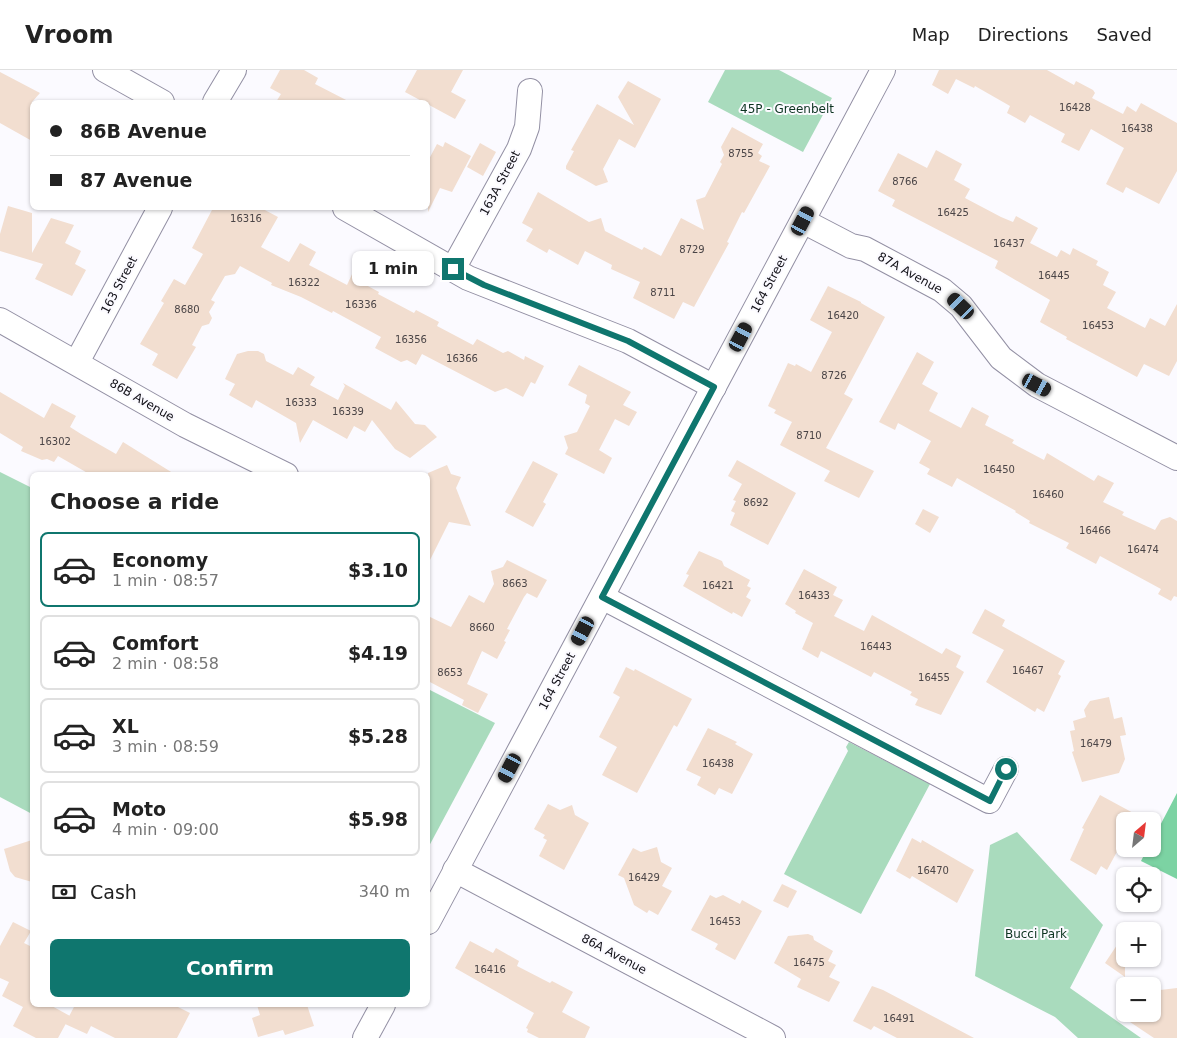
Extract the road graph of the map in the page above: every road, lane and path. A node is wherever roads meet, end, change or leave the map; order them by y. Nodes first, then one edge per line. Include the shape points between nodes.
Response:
1 (105, 70) edge
2 (234, 70) edge
3 (883, 70) edge
4 (530, 91) dead end
5 (158, 100) edge
6 (216, 100) edge
7 (159, 210) edge
8 (349, 210) edge
9 (803, 221) junction
10 (453, 269) junction
11 (0, 320) edge
12 (77, 362) junction
13 (714, 387) junction
14 (1177, 458) edge
15 (280, 472) edge
16 (602, 597) junction
17 (1006, 769) dead end
18 (455, 870) junction
19 (430, 918) edge
20 (382, 1007) edge
21 (365, 1038) edge
22 (773, 1038) edge

1 - 5 street
2 - 6 street
3 - 9 street, 164 Street
4 - 10 street, 163A Street via 527,127 519,149
7 - 12 street, 163 Street
8 - 10 street
9 - 13 street, 164 Street
9 - 14 street, 87A Avenue via 942,290 961,306 990,347 1011,367 1037,385
10 - 13 street via 484,285 628,341
11 - 12 street, 86B Avenue
12 - 15 street, 86B Avenue via 185,425
13 - 16 street, 164 Street
16 - 17 street via 990,801
16 - 18 street, 164 Street
18 - 19 street, 164 Street
18 - 22 street, 86A Avenue
20 - 21 street

